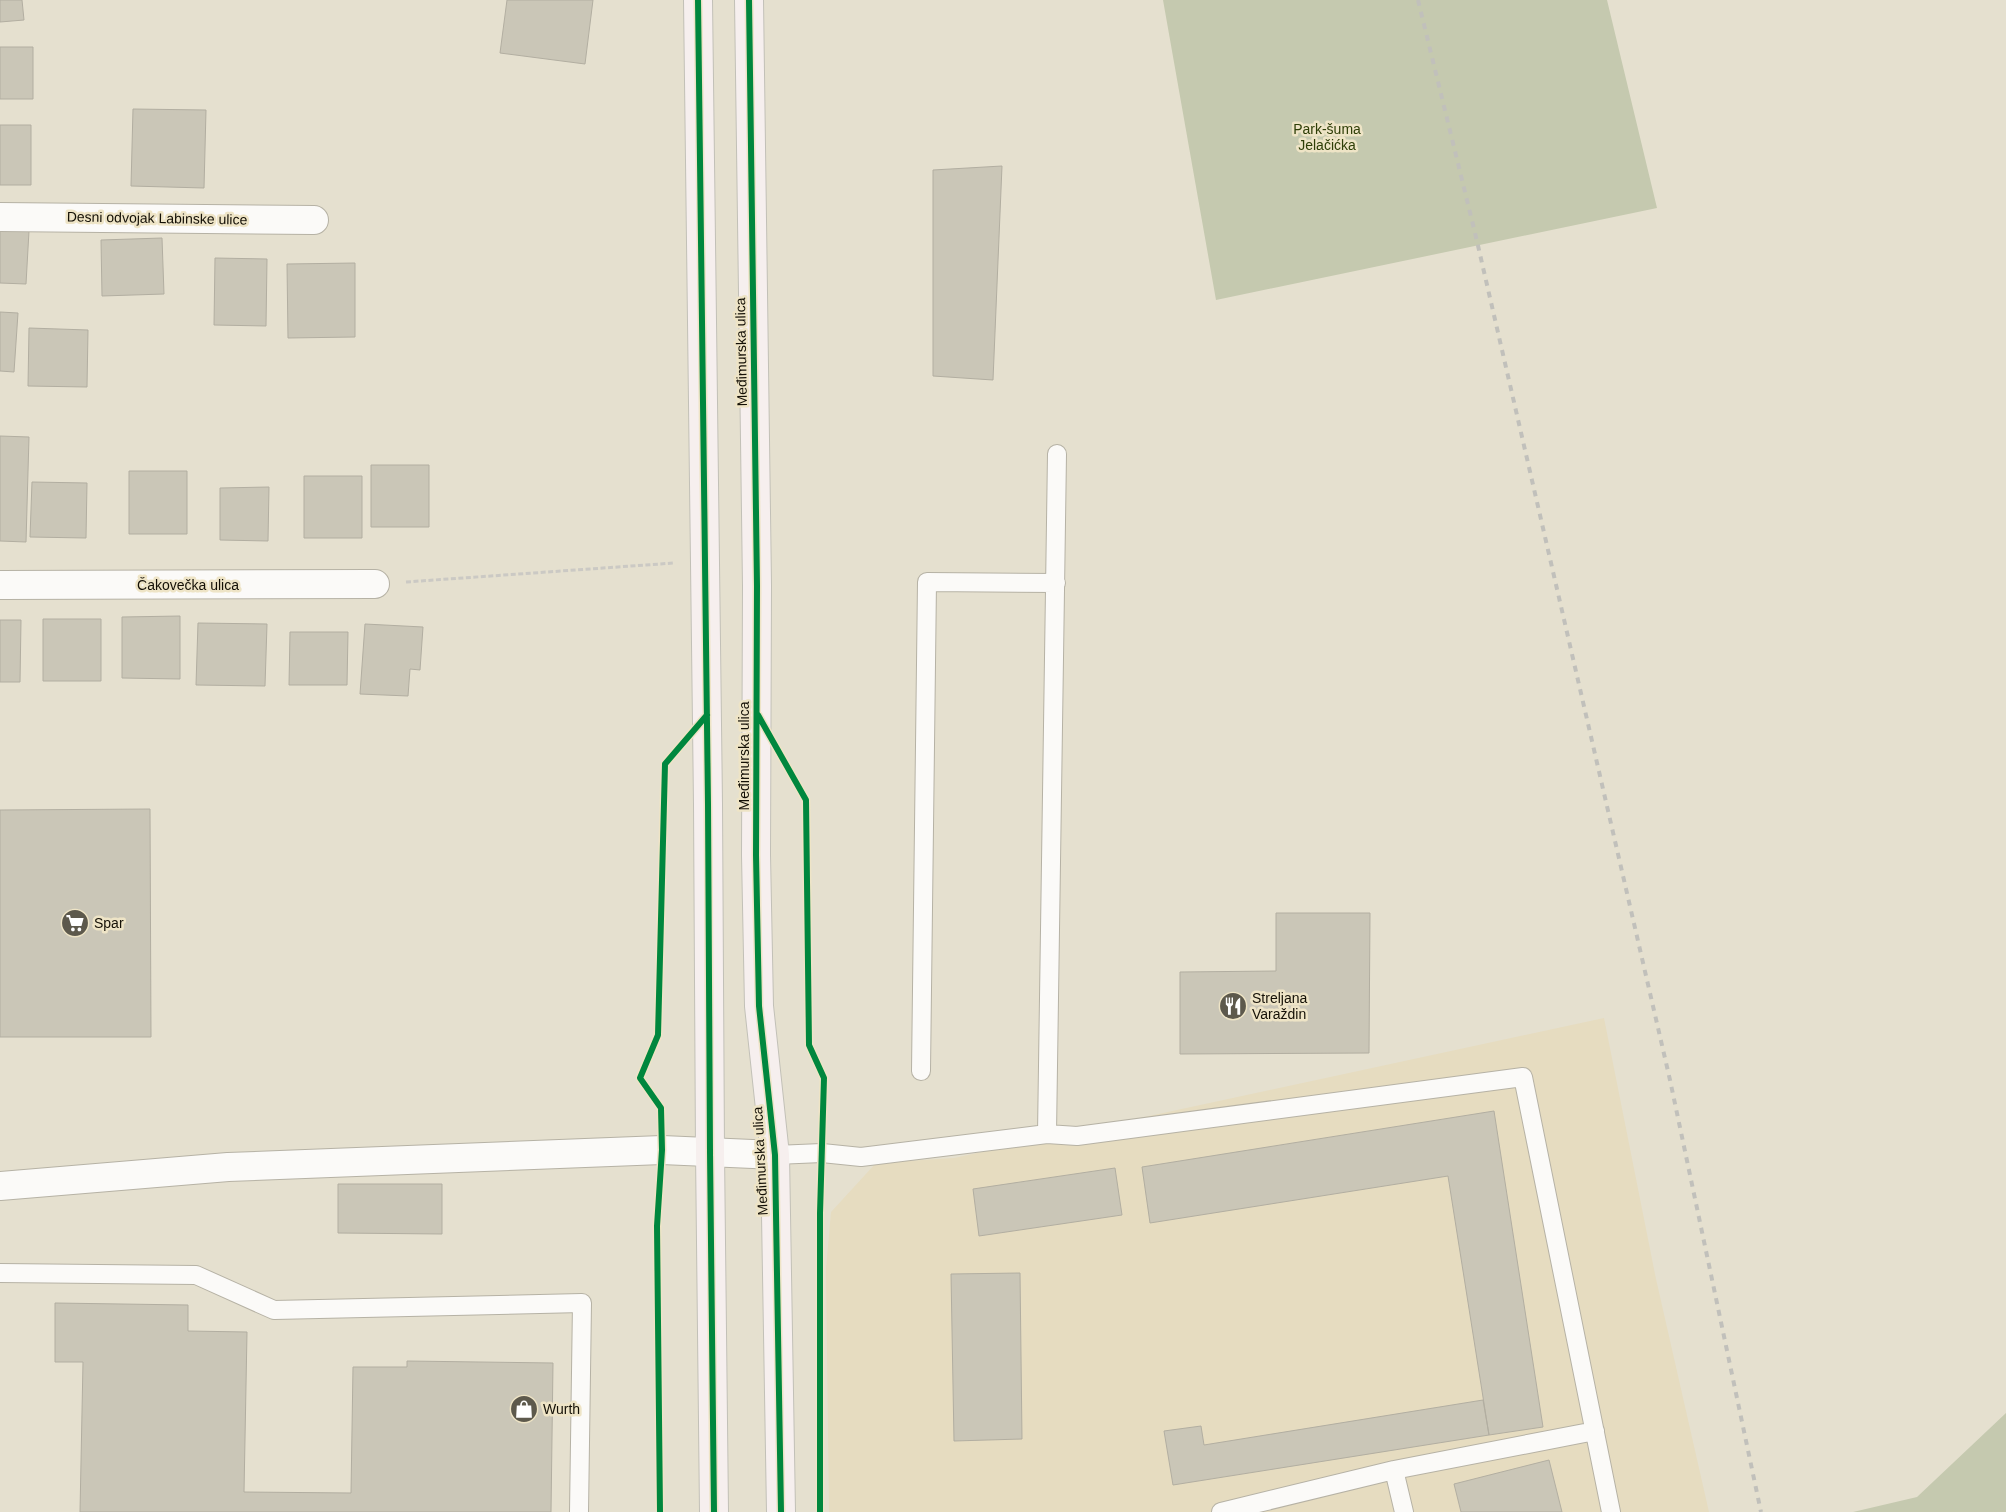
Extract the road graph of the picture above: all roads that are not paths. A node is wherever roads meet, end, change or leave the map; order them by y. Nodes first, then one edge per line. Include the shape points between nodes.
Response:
1 (698, 0) edge
2 (749, 0) edge
3 (0, 217) edge
4 (314, 220) dead end
5 (1057, 454) dead end
6 (1056, 583) junction
7 (375, 584) road end
8 (0, 585) edge
9 (922, 1071) dead end
10 (1047, 1134) junction
11 (710, 1152) junction
12 (775, 1156) junction
13 (0, 1186) edge
14 (0, 1273) edge
15 (1595, 1431) junction
16 (1394, 1470) junction
17 (579, 1512) edge
18 (714, 1512) edge
19 (781, 1512) edge
20 (1222, 1512) edge
21 (1404, 1512) edge
22 (1611, 1512) edge

1 - 11 main road
2 - 12 main road, Međimurska ulica via 757,586 758,1006
3 - 4 street, Desni odvojak Labinske ulice
5 - 6 lane
6 - 9 lane via 927,582
6 - 10 lane
7 - 8 street, Čakovečka ulica
10 - 12 lane via 861,1157 822,1153
10 - 15 lane via 1077,1136 1523,1077
11 - 12 street
11 - 13 street via 662,1150 228,1168
11 - 18 main road
12 - 19 main road, Međimurska ulica
14 - 17 lane via 196,1275 274,1310 582,1303
15 - 16 lane
15 - 22 lane
16 - 20 lane
16 - 21 lane

